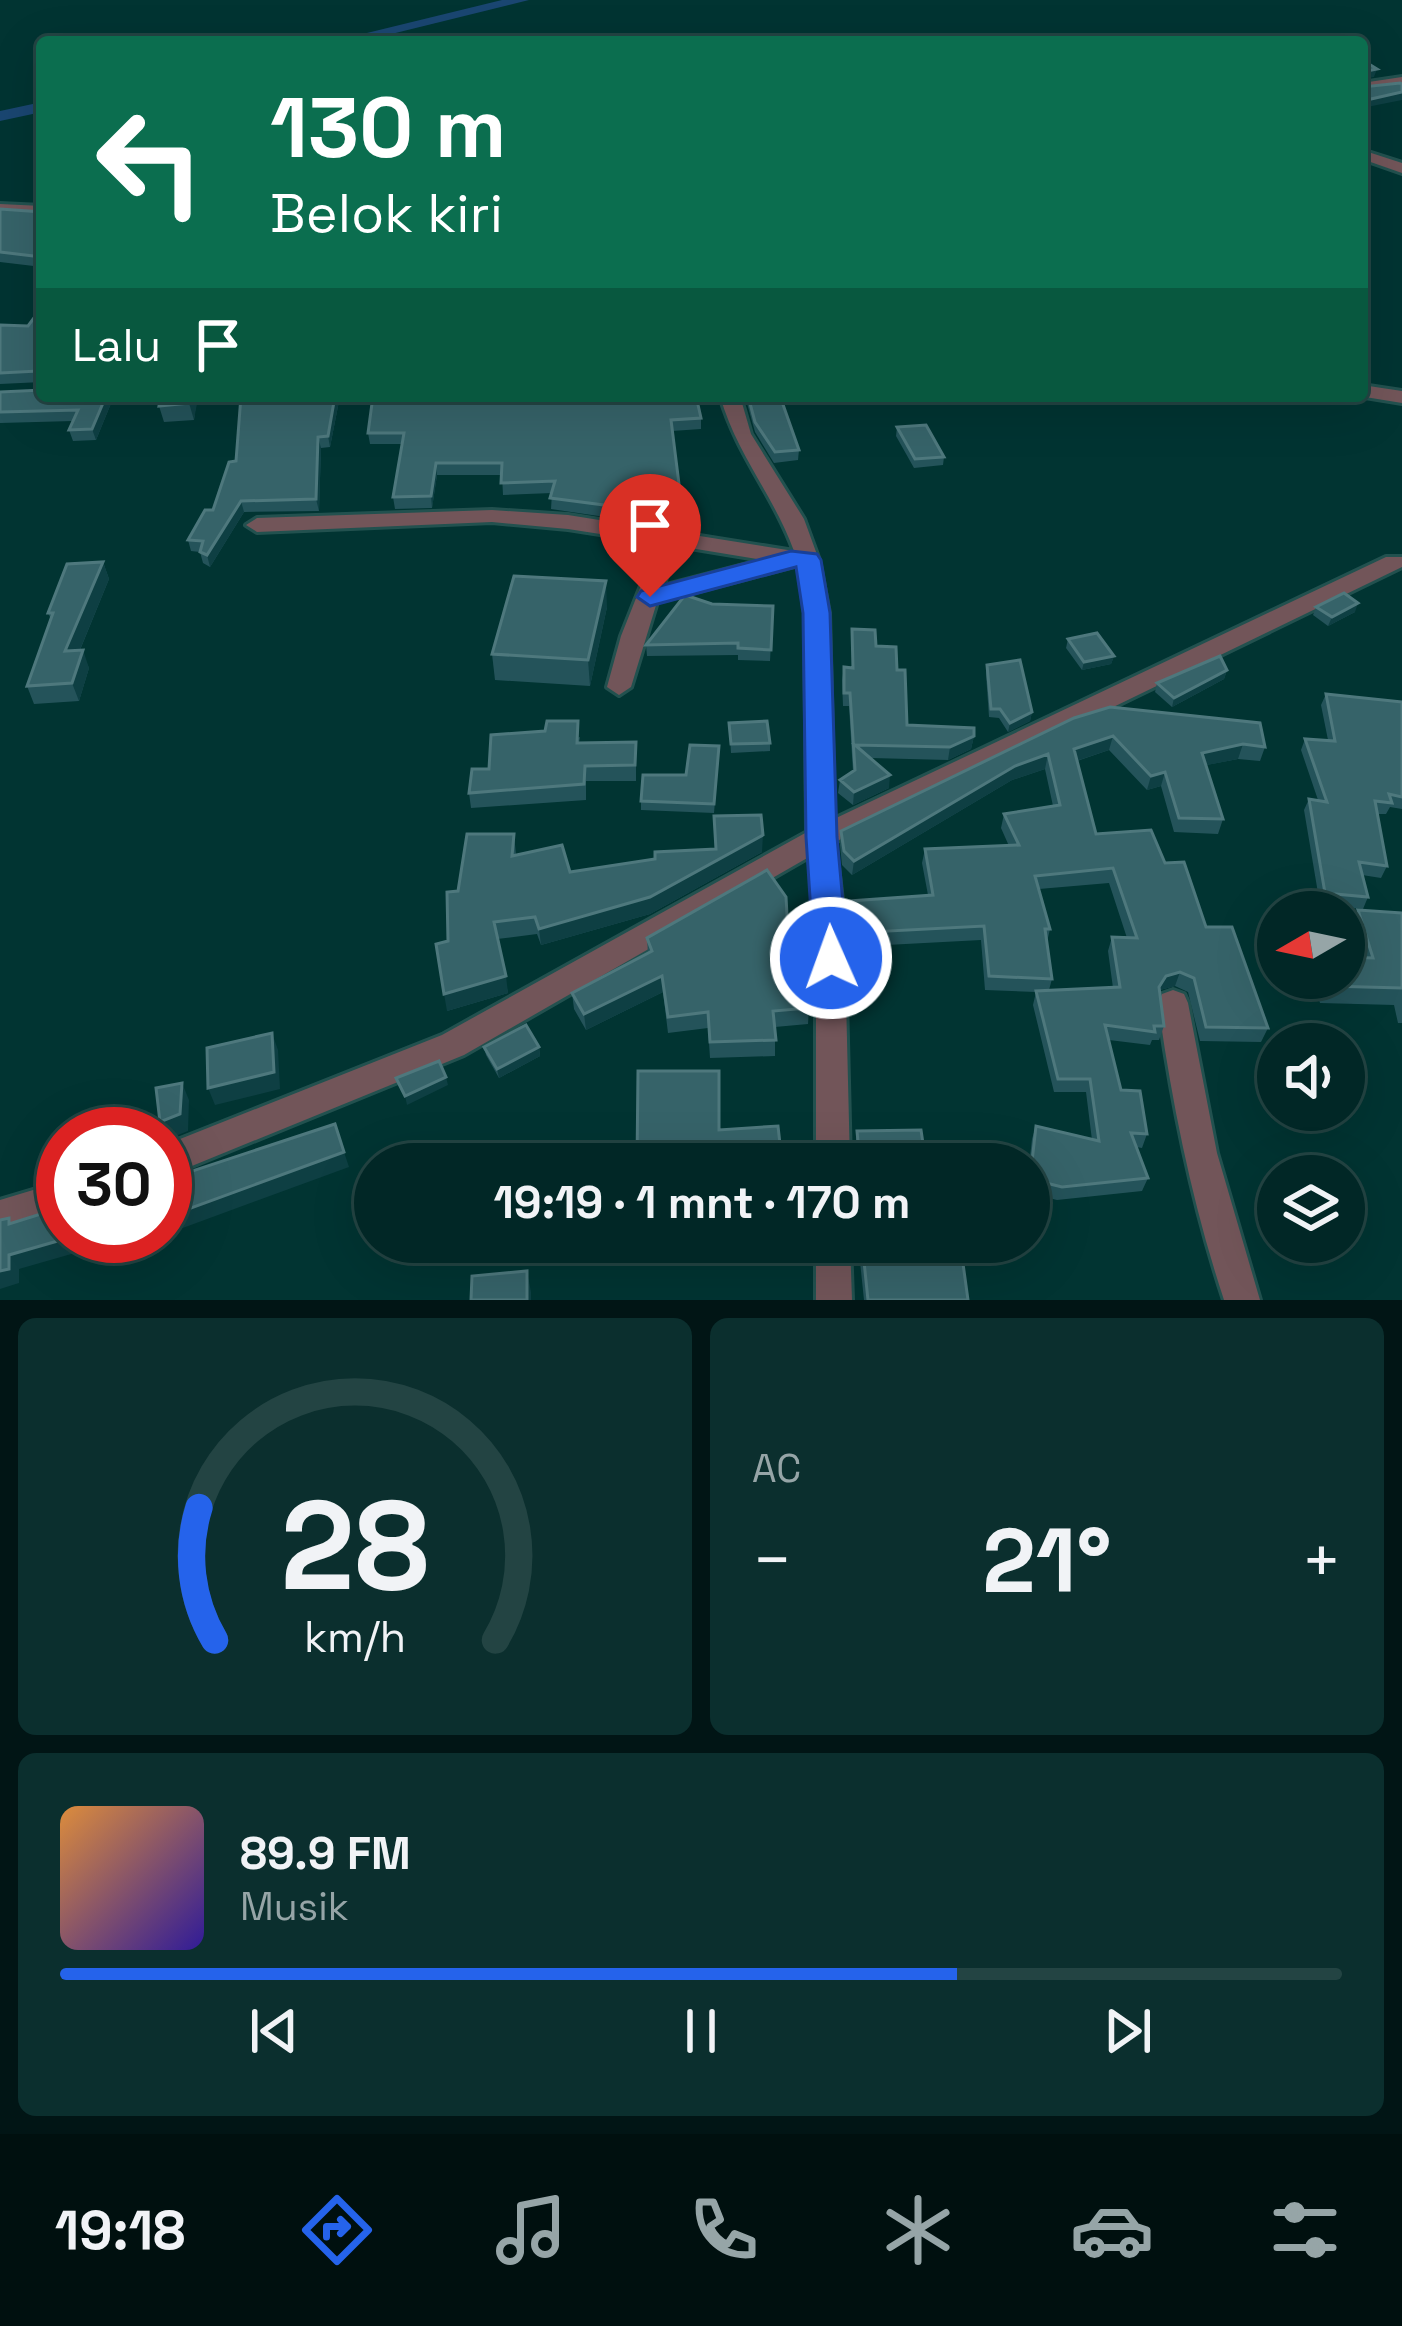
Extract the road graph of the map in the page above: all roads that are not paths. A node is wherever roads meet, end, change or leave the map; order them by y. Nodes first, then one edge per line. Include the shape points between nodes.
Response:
1 (1402, 81) edge
2 (1368, 86) edge
3 (1368, 156) edge
4 (1402, 168) edge
5 (0, 209) edge
6 (36, 211) edge
7 (1368, 392) edge
8 (1402, 397) edge
9 (732, 402) edge
10 (257, 525) dead end
11 (670, 539) junction
12 (799, 560) junction
13 (1394, 562) dead end
14 (650, 597) junction
15 (619, 687) dead end
16 (821, 837) junction
17 (1172, 1003) dead end
18 (832, 1143) edge
19 (192, 1150) edge
20 (36, 1206) edge
21 (0, 1217) edge
22 (833, 1263) edge
23 (834, 1300) edge
24 (1242, 1300) edge

1 - 2 street
3 - 4 street
5 - 6 street
7 - 8 street
9 - 12 street via 741,434 793,520
10 - 11 street via 492,516
11 - 12 street
11 - 14 street
12 - 14 street
12 - 16 street via 817,613
13 - 16 street
14 - 15 street
16 - 18 street via 830,916
16 - 19 street via 453,1045
17 - 24 street via 1214,1219
20 - 21 street
22 - 23 street

